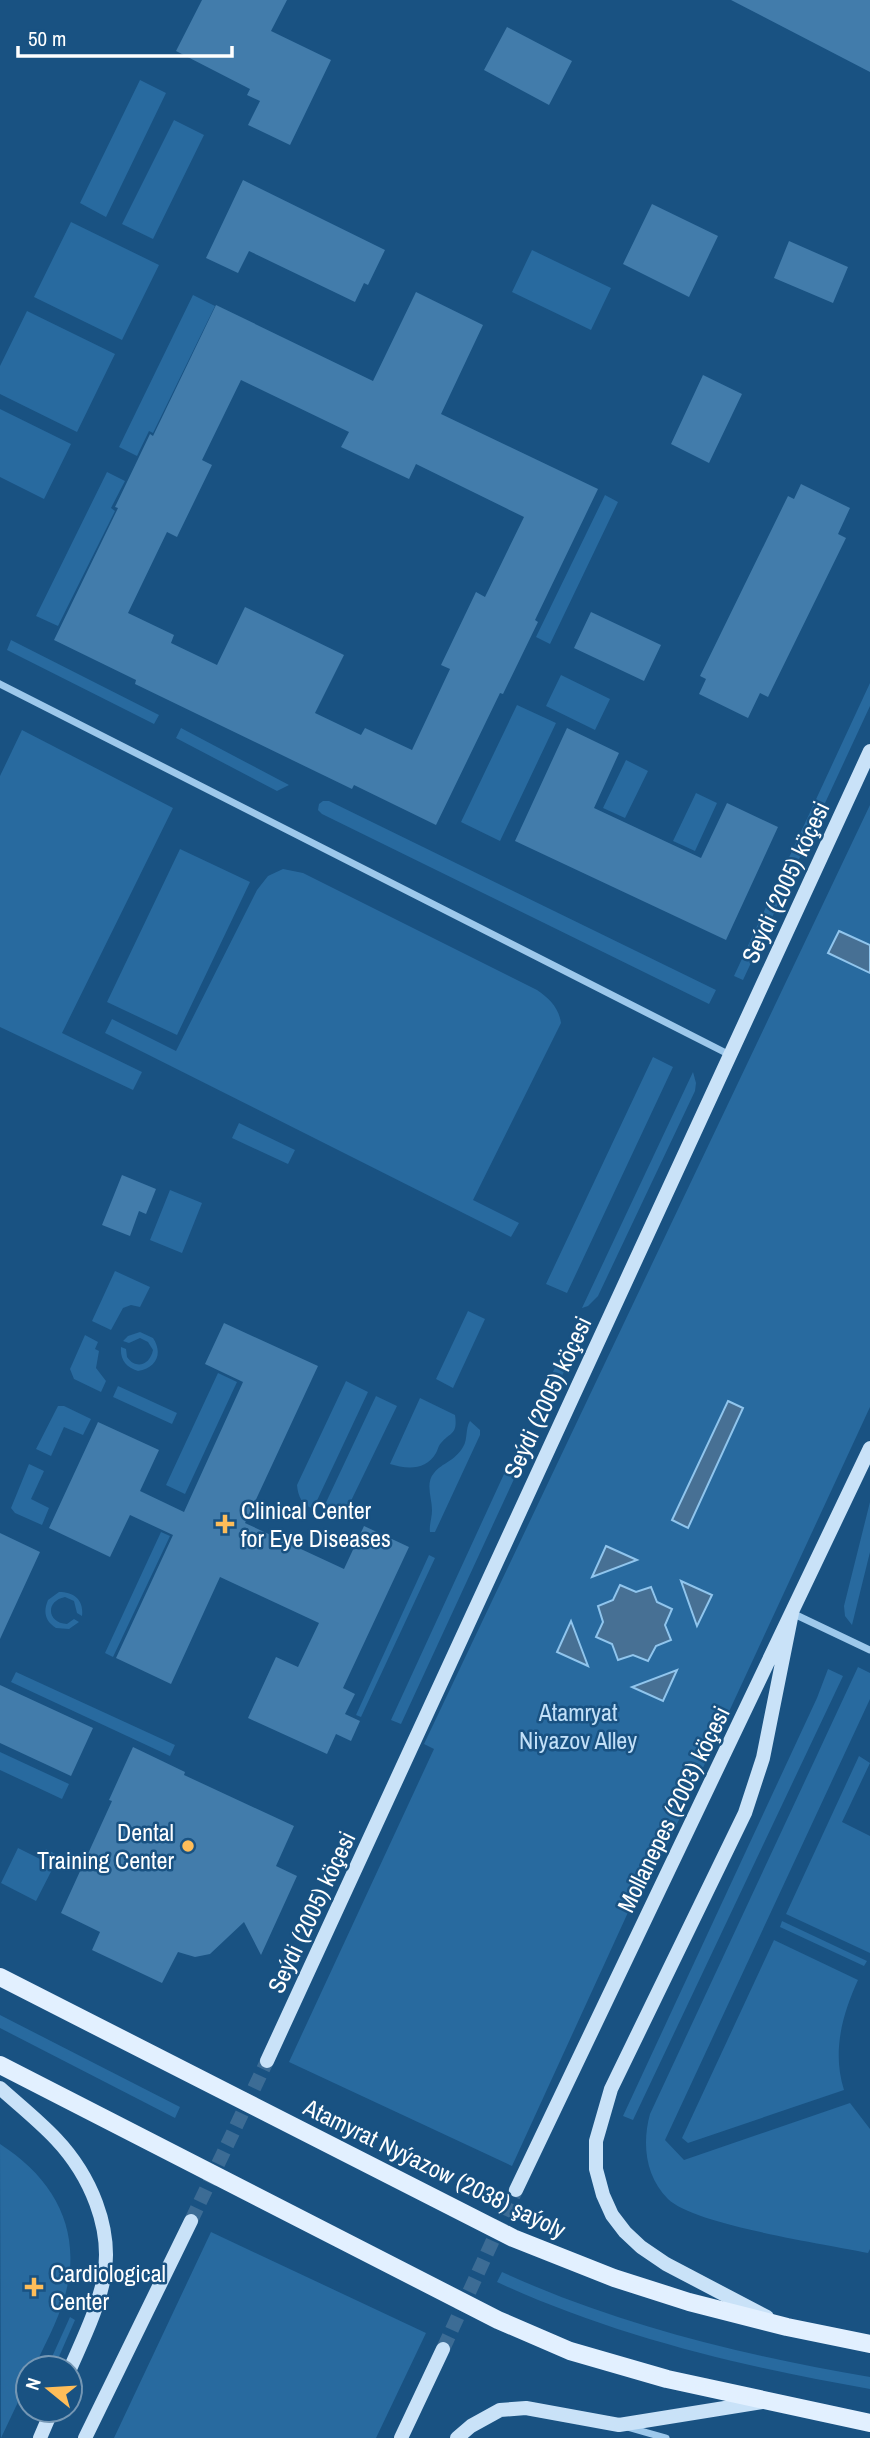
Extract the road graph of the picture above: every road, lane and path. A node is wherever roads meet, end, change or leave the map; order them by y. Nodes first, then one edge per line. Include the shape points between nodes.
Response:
1 (0, 684) edge
2 (870, 751) edge
3 (730, 1055) junction
4 (870, 1448) edge
5 (792, 1613) junction
6 (870, 1650) edge
7 (0, 1977) edge
8 (267, 2062) tunnel mouth
9 (0, 2064) edge
10 (0, 2088) edge
11 (516, 2190) tunnel mouth
12 (191, 2221) tunnel mouth
13 (787, 2327) junction
14 (870, 2344) edge
15 (443, 2349) tunnel mouth
16 (77, 2354) edge
17 (765, 2402) junction
18 (870, 2423) edge
19 (619, 2425) junction
20 (85, 2438) edge
21 (401, 2438) edge
22 (457, 2438) edge
23 (666, 2438) edge

1 - 3 street
2 - 3 street, Seýdi (2005) köçesi
3 - 8 street, Seýdi (2005) köçesi
4 - 5 street, Mollanepes (2003) köçesi
5 - 6 street
5 - 11 street, Mollanepes (2003) köçesi
5 - 13 street via 764,1758 745,1813 611,2089 596,2141 596,2169 603,2196 625,2232 666,2264
7 - 13 main road, Atamyrat Nyýazow (2038) şaýoly via 513,2238 639,2286
9 - 17 main road via 498,2320 570,2351
10 - 16 street via 57,2140 77,2166 99,2210 106,2245 104,2276
12 - 20 street
13 - 14 main road, Atamyrat Nyýazow (2038) şaýoly
15 - 21 street
17 - 18 main road
17 - 19 street
19 - 22 street via 526,2408 500,2410
19 - 23 street

